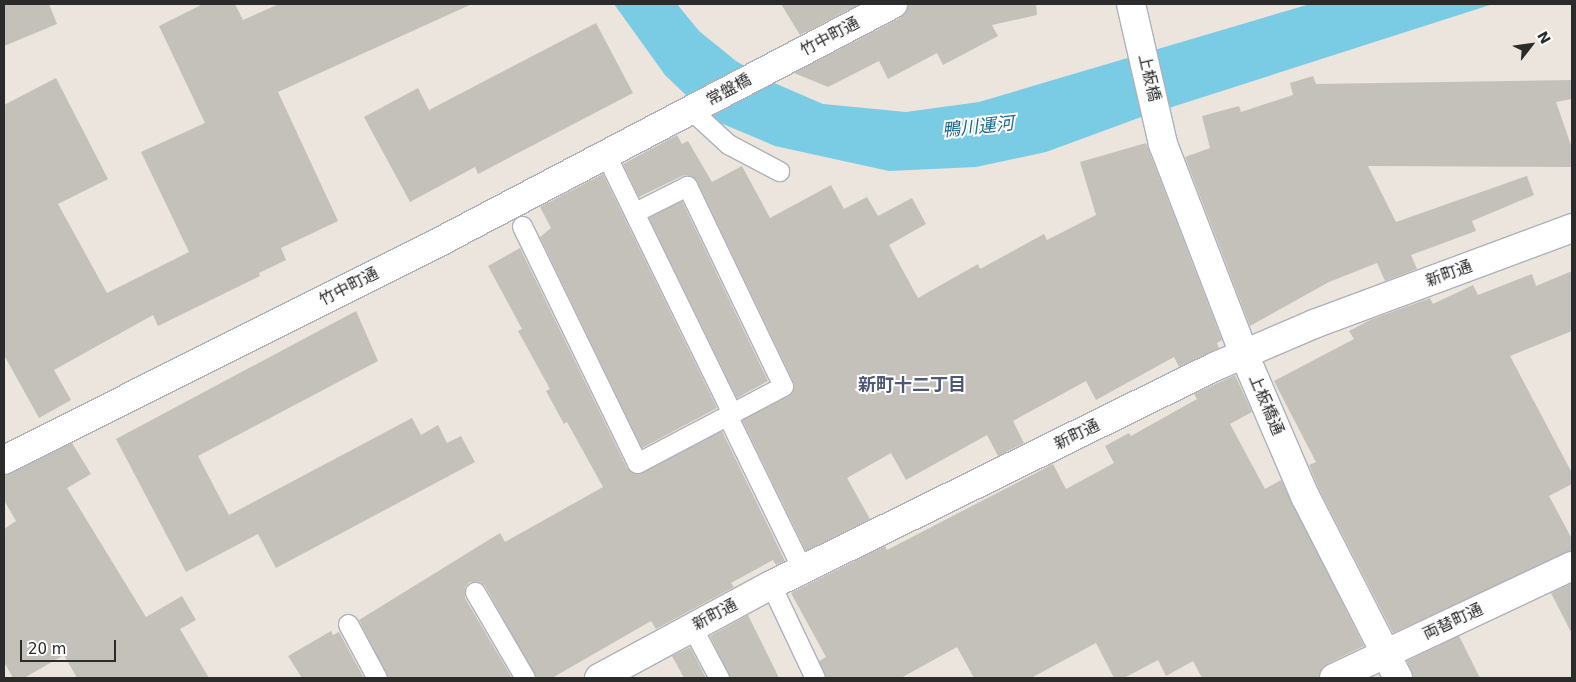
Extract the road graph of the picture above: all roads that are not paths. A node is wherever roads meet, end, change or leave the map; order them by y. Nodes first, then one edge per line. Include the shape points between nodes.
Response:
1 (893, 4) edge
2 (1131, 4) edge
3 (766, 70) joint
4 (692, 110) junction
5 (1159, 122) joint
6 (606, 155) junction
7 (779, 171) dead end
8 (635, 212) junction
9 (522, 226) dead end
10 (1572, 228) edge
11 (1244, 354) junction
12 (729, 414) junction
13 (4, 460) edge
14 (1572, 566) edge
15 (802, 571) junction
16 (771, 585) junction
17 (475, 592) dead end
18 (348, 624) dead end
19 (692, 627) junction
20 (1384, 654) junction
21 (377, 678) edge
22 (525, 678) edge
23 (599, 678) edge
24 (719, 678) edge
25 (814, 678) edge
26 (1334, 678) edge
27 (1398, 678) edge

1 - 3 street, 竹中町通
2 - 5 street, 上板橋
3 - 4 street, 常盤橋
4 - 6 street, 竹中町通
4 - 7 lane via 728,144
5 - 11 street, 上板橋通 via 1164,144
6 - 8 lane
6 - 13 street, 竹中町通
8 - 12 lane
8 - 12 lane via 687,186 783,386
9 - 12 lane via 637,463
10 - 11 street, 新町通 via 1314,324
11 - 15 street, 新町通
11 - 20 street, 上板橋通 via 1304,496
12 - 15 lane
14 - 20 street, 両替町通
15 - 16 street, 新町通
16 - 19 street, 新町通
16 - 25 lane
17 - 22 lane
18 - 21 lane
19 - 23 street, 新町通
19 - 24 lane
20 - 26 street, 両替町通
20 - 27 street, 上板橋通

